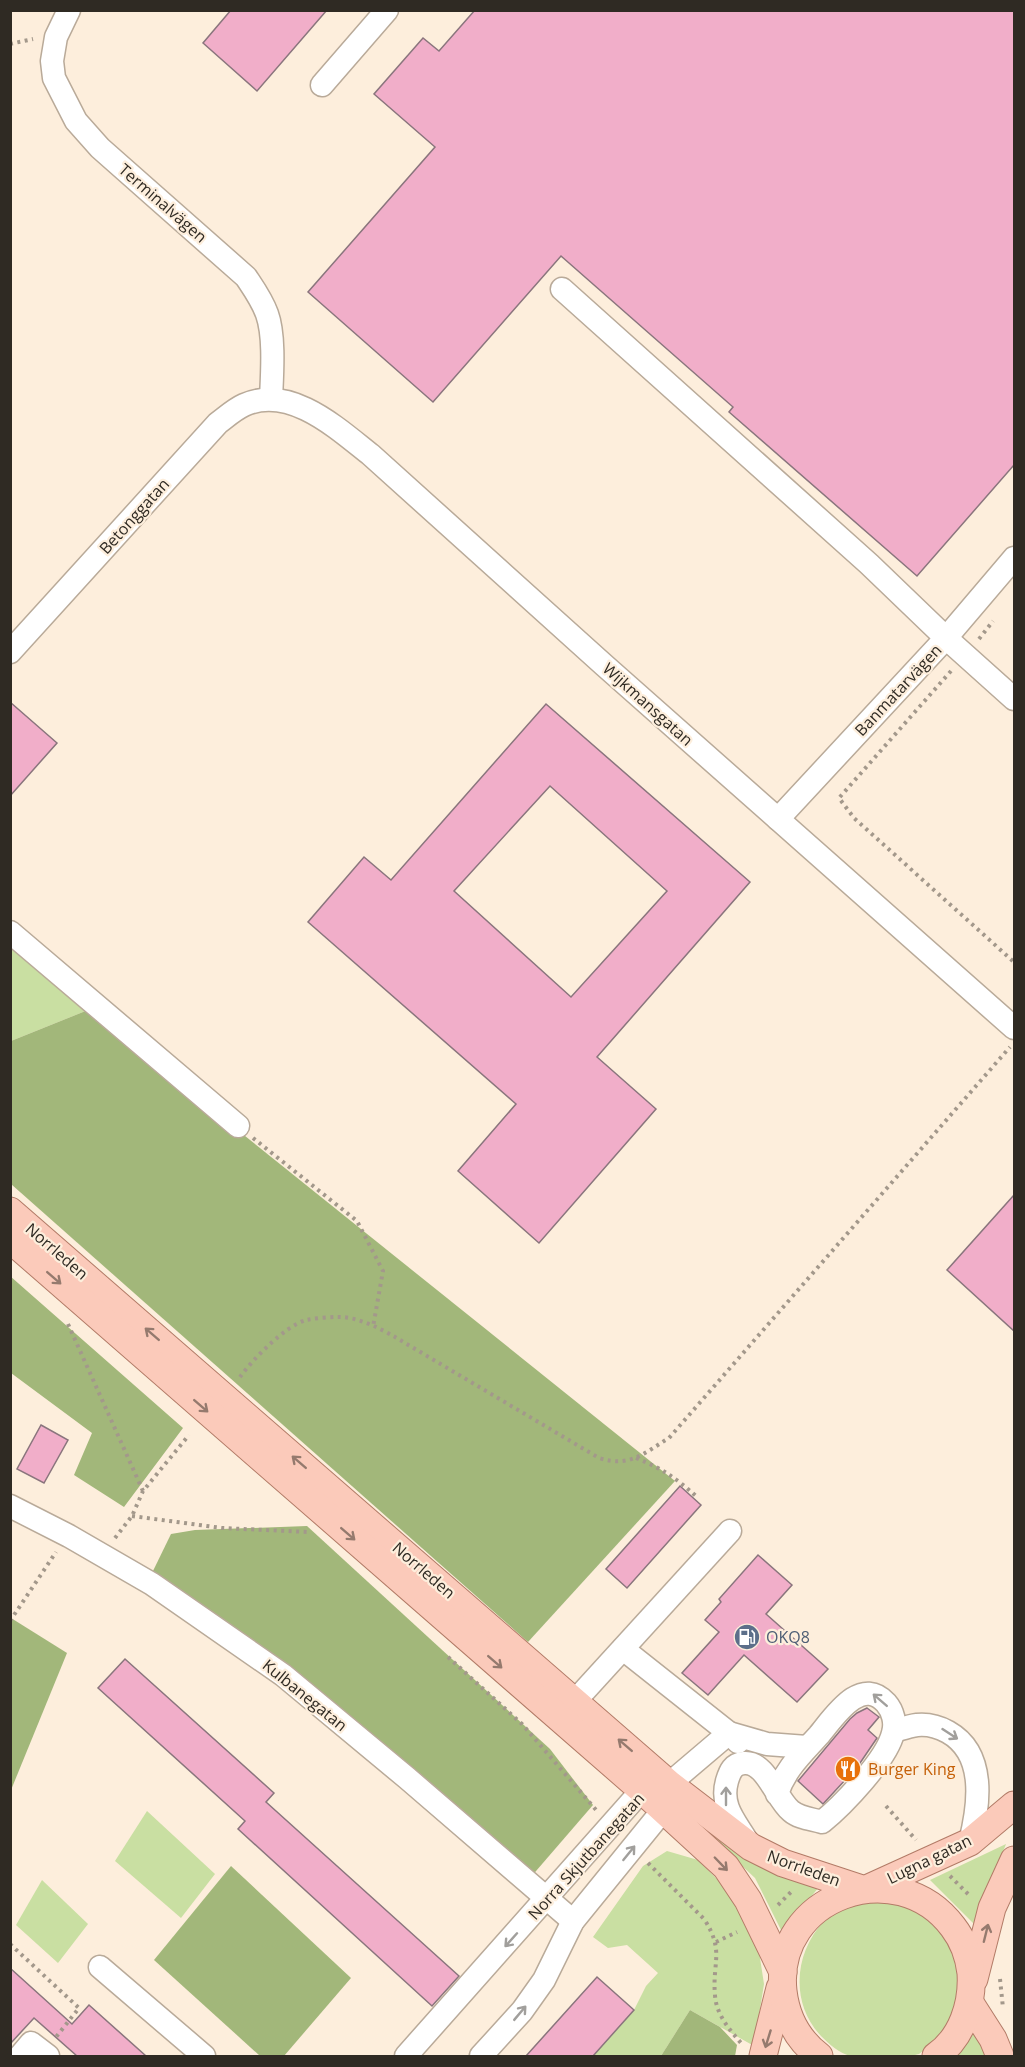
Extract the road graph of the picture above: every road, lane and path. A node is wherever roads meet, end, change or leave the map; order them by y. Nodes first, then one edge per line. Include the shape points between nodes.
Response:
1 (69, 10) edge
2 (387, 10) edge
3 (322, 85) dead end
4 (562, 289) dead end
5 (271, 399) junction
6 (1014, 558) edge
7 (996, 615) dead end
8 (946, 638) junction
9 (10, 652) edge
10 (965, 655) junction
11 (1014, 699) edge
12 (778, 819) junction
13 (10, 932) edge
14 (1014, 962) edge
15 (1014, 1028) edge
16 (1014, 1042) edge
17 (238, 1126) joint
18 (10, 1211) edge
19 (10, 1239) edge
20 (67, 1321) dead end
21 (373, 1327) junction
22 (240, 1377) dead end
23 (189, 1435) dead end
24 (636, 1458) junction
25 (142, 1491) junction
26 (697, 1497) dead end
27 (10, 1506) edge
28 (311, 1532) dead end
29 (730, 1532) dead end
30 (59, 1548) dead end
31 (10, 1621) edge
32 (623, 1649) junction
33 (443, 1652) dead end
34 (575, 1701) junction
35 (894, 1731) junction
36 (729, 1733) junction
37 (807, 1747) junction
38 (737, 1764) junction
39 (642, 1790) junction
40 (777, 1794) junction
41 (666, 1797) junction
42 (1014, 1805) edge
43 (611, 1825) junction
44 (970, 1842) junction
45 (751, 1847) junction
46 (633, 1848) junction
47 (1014, 1860) edge
48 (806, 1869) junction
49 (866, 1888) junction
50 (546, 1900) junction
51 (573, 1921) junction
52 (757, 1922) junction
53 (716, 1942) junction
54 (10, 1944) edge
55 (100, 1967) dead end
56 (782, 1976) junction
57 (1000, 1977) dead end
58 (971, 1996) junction
59 (72, 2018) dead end
60 (996, 2048) edge
61 (755, 2054) edge
62 (20, 2056) edge
63 (48, 2056) edge
64 (204, 2056) edge
65 (406, 2056) edge
66 (481, 2056) edge
67 (819, 2056) edge
68 (936, 2056) edge

1 - 5 street, Terminalvägen via 56,37 52,61 54,78 76,121 100,148 246,276 268,317
2 - 3 street
4 - 8 street via 870,564
5 - 9 street, Betonggatan via 244,404 218,423
5 - 12 street, Wijkmansgatan via 298,406 371,455
6 - 8 street, Banmatarvägen
7 - 10 path
8 - 10 street
8 - 12 street, Banmatarvägen
10 - 11 street
10 - 14 path via 838,798 854,818
12 - 15 street, Wijkmansgatan
13 - 17 street
16 - 24 path via 669,1438
17 - 21 path via 357,1221 383,1271
34 -> 18 main road, Norrleden
19 -> 39 main road, Norrleden
20 - 25 path
21 - 22 path via 340,1317 305,1320 266,1348
21 - 24 path via 599,1458 615,1462
23 - 25 path
24 - 26 path via 659,1467
25 - 28 path via 132,1516 222,1528
27 - 50 street, Kulbanegatan via 152,1584 283,1675
29 - 32 street
30 - 31 path
32 - 34 street
32 - 36 street
33 - 43 path via 522,1724
41 -> 34 main road, Norrleden
35 -> 37 street via 893,1716 886,1703 873,1693 864,1693 837,1713
35 - 40 street via 870,1772 822,1822 794,1814
35 -> 44 street via 918,1725 939,1727 957,1737 976,1774 976,1816
36 - 37 street via 767,1744
36 - 38 street via 740,1744 742,1754
36 - 41 street, Norra Skjutbanegatan
37 - 40 street via 781,1780
38 - 40 street via 749,1762 759,1767
45 -> 38 street via 725,1806 725,1787
39 - 41 main road, Norrleden
39 - 43 street, Norra Skjutbanegatan
41 - 45 main road, Norrleden
41 - 46 street, Norra Skjutbanegatan
41 -> 52 main road, Norrleden via 726,1867
42 - 44 main road, Lugna gatan
43 - 50 street, Norra Skjutbanegatan
44 - 49 main road, Lugna gatan
45 - 48 main road, Norrleden
51 -> 46 street, Norra Skjutbanegatan
46 - 53 path via 704,1919
58 -> 47 main road via 992,1908
48 - 49 main road, Norrleden
48 - 52 path via 788,1896
49 - 56 main road, Lugna gatan via 842,1894 808,1917 787,1952
49 - 58 main road via 897,1890 922,1899 944,1915 960,1937 970,1962
50 - 51 street, Kulbanegatan
50 -> 65 street, Norra Skjutbanegatan
66 -> 51 street, Norra Skjutbanegatan via 544,1980
52 - 53 path
52 - 56 main road, Norrleden
53 - 61 path via 715,1996 723,2021
54 - 59 path via 79,2008
55 - 64 street
56 -> 61 main road
56 - 67 main road via 785,2006 795,2030
57 - 60 path via 1006,2027
58 - 60 main road
58 - 68 main road via 960,2029
62 - 63 street via 31,2043

